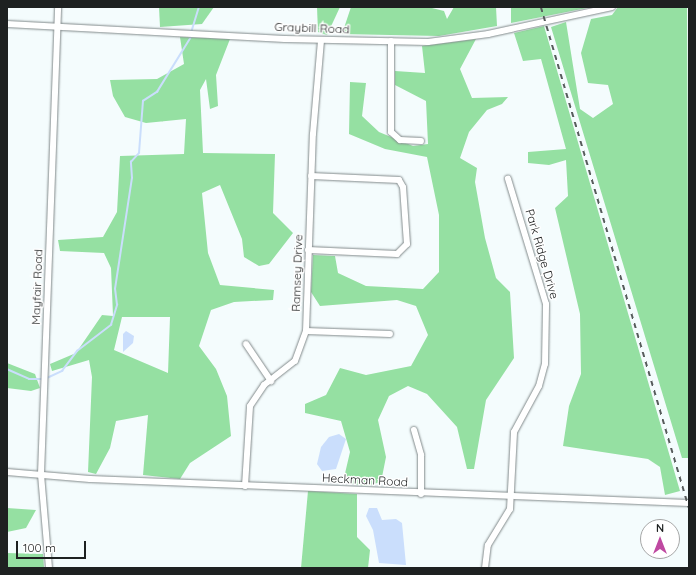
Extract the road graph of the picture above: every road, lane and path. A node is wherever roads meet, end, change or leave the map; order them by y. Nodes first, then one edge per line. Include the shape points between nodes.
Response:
1 (58, 7) edge
2 (612, 7) edge
3 (7, 24) edge
4 (57, 27) junction
5 (322, 40) junction
6 (391, 41) junction
7 (420, 141) dead end
8 (311, 176) junction
9 (508, 179) dead end
10 (308, 250) junction
11 (306, 331) junction
12 (390, 334) dead end
13 (246, 344) dead end
14 (271, 381) junction
15 (414, 430) dead end
16 (7, 472) edge
17 (41, 474) junction
18 (245, 486) junction
19 (420, 494) junction
20 (512, 497) junction
21 (689, 503) edge
22 (49, 568) edge
23 (485, 568) edge

1 - 4 street, Mayfair Road
2 - 6 street, Graybill Road via 488,34 428,42
3 - 4 street, Graybill Road
4 - 5 street, Graybill Road
4 - 17 street, Mayfair Road
5 - 6 street, Graybill Road
5 - 8 street, Ramsey Drive
6 - 7 street via 391,132 400,140
8 - 10 street, Ramsey Drive
8 - 10 street via 392,179 403,186 407,248 397,254
9 - 20 street, Park Ridge Drive via 547,312 542,378 514,432
10 - 11 street, Ramsey Drive
11 - 12 street
11 - 14 street, Ramsey Drive via 295,361
13 - 14 street
14 - 18 street, Ramsey Drive via 258,392 248,413
15 - 19 street via 421,454
16 - 17 street, Heckman Road
17 - 18 street, Heckman Road
17 - 22 street, Mayfair Road
18 - 19 street, Heckman Road
19 - 20 street, Heckman Road
20 - 21 street, Heckman Road
20 - 23 street, Park Ridge Drive via 505,522 488,546

